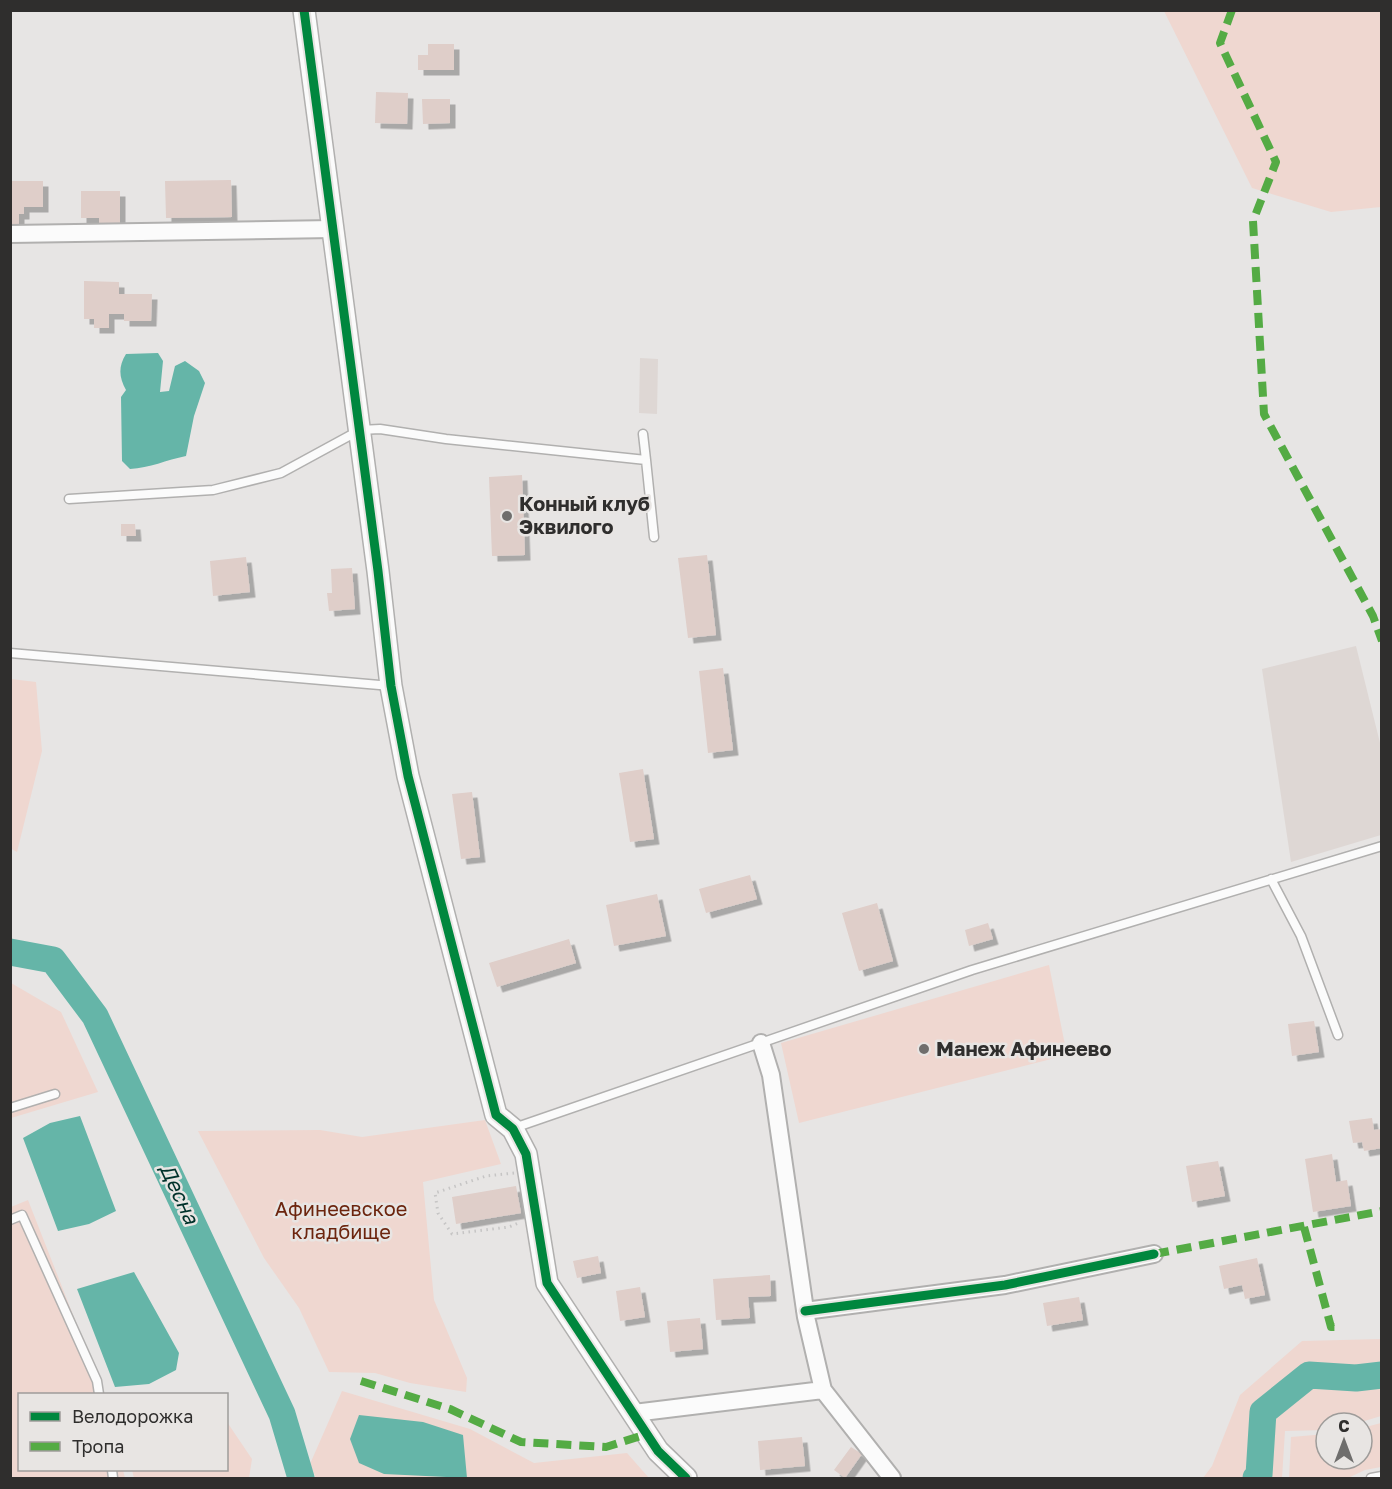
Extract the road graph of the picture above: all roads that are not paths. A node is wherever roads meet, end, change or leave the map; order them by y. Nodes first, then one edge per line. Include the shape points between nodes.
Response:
1 (304, 10) edge
2 (333, 229) junction
3 (10, 234) edge
4 (360, 430) junction
5 (643, 434) dead end
6 (646, 460) junction
7 (69, 499) dead end
8 (654, 537) dead end
9 (10, 653) edge
10 (391, 686) junction
11 (1382, 846) edge
12 (1271, 879) junction
13 (1338, 1035) dead end
14 (761, 1043) junction
15 (55, 1094) dead end
16 (10, 1108) edge
17 (513, 1129) junction
18 (10, 1220) edge
19 (1154, 1254) dead end
20 (805, 1311) junction
21 (823, 1390) junction
22 (99, 1393) edge
23 (634, 1413) junction
24 (1382, 1476) edge
25 (686, 1479) edge
26 (892, 1479) edge
27 (1371, 1479) edge

1 - 2 street
2 - 3 street
2 - 4 street
4 - 6 lane via 380,429
4 - 7 lane via 281,473 213,490
4 - 10 street
5 - 6 lane
6 - 8 lane
9 - 10 lane
10 - 17 street via 408,776 496,1115
11 - 12 lane
12 - 13 lane via 1301,936
12 - 14 lane via 972,970
14 - 17 lane
14 - 20 street via 771,1075
15 - 16 lane
17 - 23 street via 526,1154 547,1283
18 - 22 lane via 22,1215 97,1381
19 - 20 street via 1005,1285
20 - 21 street
21 - 23 street
21 - 26 street
23 - 25 street via 658,1450
24 - 27 lane

